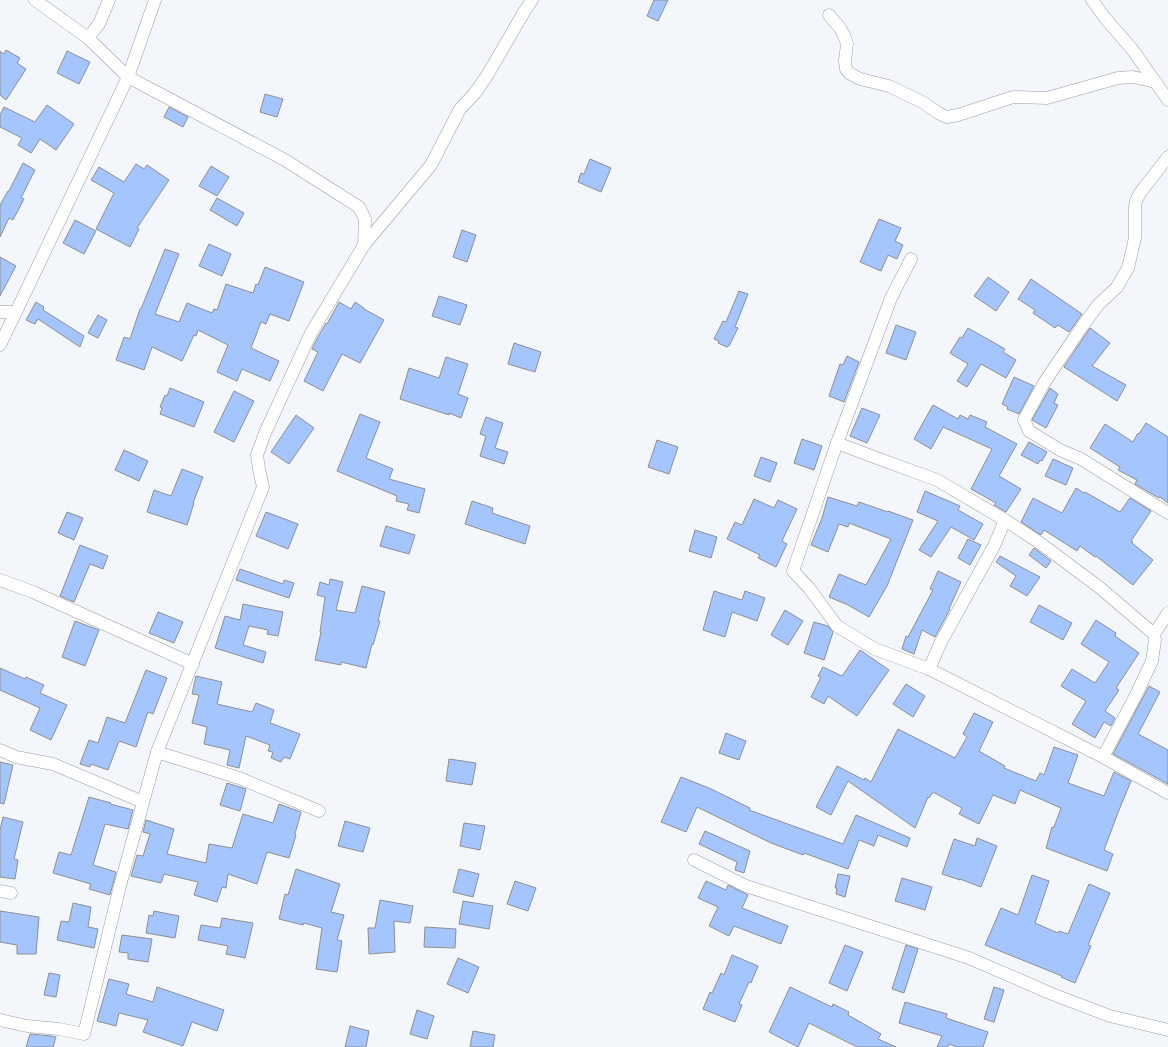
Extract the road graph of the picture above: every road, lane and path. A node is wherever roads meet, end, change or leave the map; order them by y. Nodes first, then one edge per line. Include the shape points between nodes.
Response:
1 (35, 0) edge
2 (109, 0) edge
3 (154, 0) edge
4 (532, 0) edge
5 (1092, 0) edge
6 (829, 15) dead end
7 (88, 38) junction
8 (128, 77) junction
9 (1156, 82) junction
10 (1168, 100) edge
11 (1168, 157) edge
12 (364, 245) junction
13 (911, 259) dead end
14 (0, 312) edge
15 (16, 312) junction
16 (0, 345) edge
17 (837, 443) junction
18 (1168, 513) edge
19 (1005, 520) junction
20 (0, 580) edge
21 (1168, 613) edge
22 (1154, 634) junction
23 (193, 664) junction
24 (929, 669) junction
25 (0, 750) edge
26 (156, 752) junction
27 (1103, 757) junction
28 (1168, 793) edge
29 (143, 802) junction
30 (319, 811) dead end
31 (694, 860) dead end
32 (0, 1020) edge
33 (1168, 1030) edge

1 - 7 street
2 - 7 street via 99,24
3 - 8 street
4 - 12 street via 476,93 460,109 431,164
5 - 9 street
6 - 9 street via 840,28 847,44 845,61 849,73 860,79 889,86 947,117 1013,97 1047,98 1118,78 1133,77
7 - 8 street
8 - 12 street via 285,160 358,207 365,219
8 - 15 street
9 - 10 street
11 - 18 street via 1140,192 1136,201 1135,238 1128,268 1117,287 1098,305 1081,328 1044,383 1024,420 1029,431 1060,450 1081,459
12 - 23 street via 311,333 265,433 257,455 263,487
13 - 17 street via 891,298
14 - 15 street
15 - 16 street
17 - 19 street via 937,480
17 - 24 street via 793,571 809,588 836,626 875,649
19 - 22 street via 1099,587
19 - 24 street via 994,546 944,636
20 - 23 street via 33,592
21 - 22 street
22 - 27 street via 1156,640 1152,661
23 - 26 street
24 - 27 street
25 - 29 street via 16,757 53,764
26 - 29 street
26 - 30 street via 239,778
27 - 28 street
29 - 32 street via 84,1034
31 - 33 street via 746,886 969,958 1110,1016

